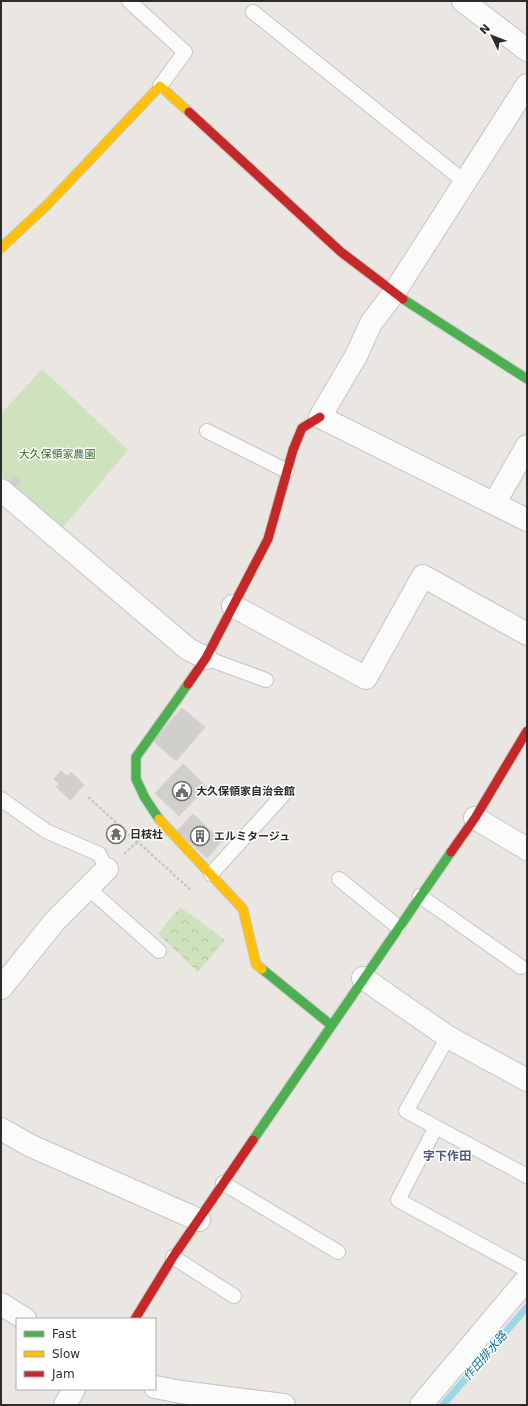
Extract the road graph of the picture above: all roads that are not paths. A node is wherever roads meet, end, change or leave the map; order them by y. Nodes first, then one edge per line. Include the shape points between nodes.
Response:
1 (129, 1) edge
2 (463, 1) edge
3 (253, 12) dead end
4 (527, 50) edge
5 (527, 85) edge
6 (160, 86) junction
7 (465, 182) junction
8 (1, 248) edge
9 (394, 294) junction
10 (527, 379) edge
11 (320, 417) junction
12 (207, 431) dead end
13 (527, 446) edge
14 (287, 471) junction
15 (1, 490) edge
16 (495, 502) junction
17 (527, 520) edge
18 (233, 606) junction
19 (527, 634) edge
20 (206, 658) junction
21 (266, 680) dead end
22 (527, 731) edge
23 (284, 794) dead end
24 (1, 799) edge
25 (475, 818) junction
26 (527, 849) edge
27 (107, 869) joint
28 (211, 874) junction
29 (339, 879) dead end
30 (88, 888) junction
31 (420, 896) junction
32 (398, 927) junction
33 (159, 951) dead end
34 (521, 968) dead end
35 (363, 978) junction
36 (1, 988) edge
37 (330, 1025) junction
38 (448, 1037) junction
39 (527, 1080) edge
40 (436, 1127) junction
41 (1, 1130) edge
42 (527, 1176) edge
43 (223, 1184) junction
44 (198, 1220) junction
45 (338, 1252) dead end
46 (173, 1257) junction
47 (527, 1270) edge
48 (527, 1279) edge
49 (234, 1296) dead end
50 (1, 1304) edge
51 (23, 1318) edge
52 (135, 1318) edge
53 (156, 1387) edge
54 (73, 1390) edge
55 (253, 1403) edge
56 (65, 1405) edge
57 (284, 1405) edge
58 (421, 1405) edge

1 - 6 lane via 186,52
2 - 4 street
3 - 7 lane
5 - 7 street
6 - 8 street via 47,205
6 - 9 street via 341,252
7 - 9 street
9 - 10 street
9 - 11 street via 371,323 356,356
11 - 14 street via 302,428
11 - 16 street
12 - 14 lane
13 - 16 street
14 - 18 street via 268,540
15 - 20 street via 188,648
16 - 17 street
18 - 19 street via 366,678 423,576
18 - 20 street
20 - 21 lane
20 - 28 street via 176,703 142,745 136,757 136,779 160,821
22 - 25 street
23 - 28 lane
24 - 27 lane via 46,831 99,854
25 - 26 street
25 - 31 street
27 - 30 street
28 - 37 street via 243,909 256,964
29 - 32 lane
30 - 33 lane
30 - 36 street via 54,922
31 - 32 street
31 - 34 lane
32 - 35 street
35 - 37 street
35 - 38 street
37 - 43 street
38 - 39 street
38 - 40 lane via 406,1111
40 - 42 lane
40 - 47 lane via 398,1200
41 - 44 street via 29,1146
43 - 44 street
43 - 45 lane
44 - 46 street
46 - 49 lane
46 - 52 street
48 - 58 street
50 - 51 street
53 - 55 street
54 - 56 street
55 - 57 street

